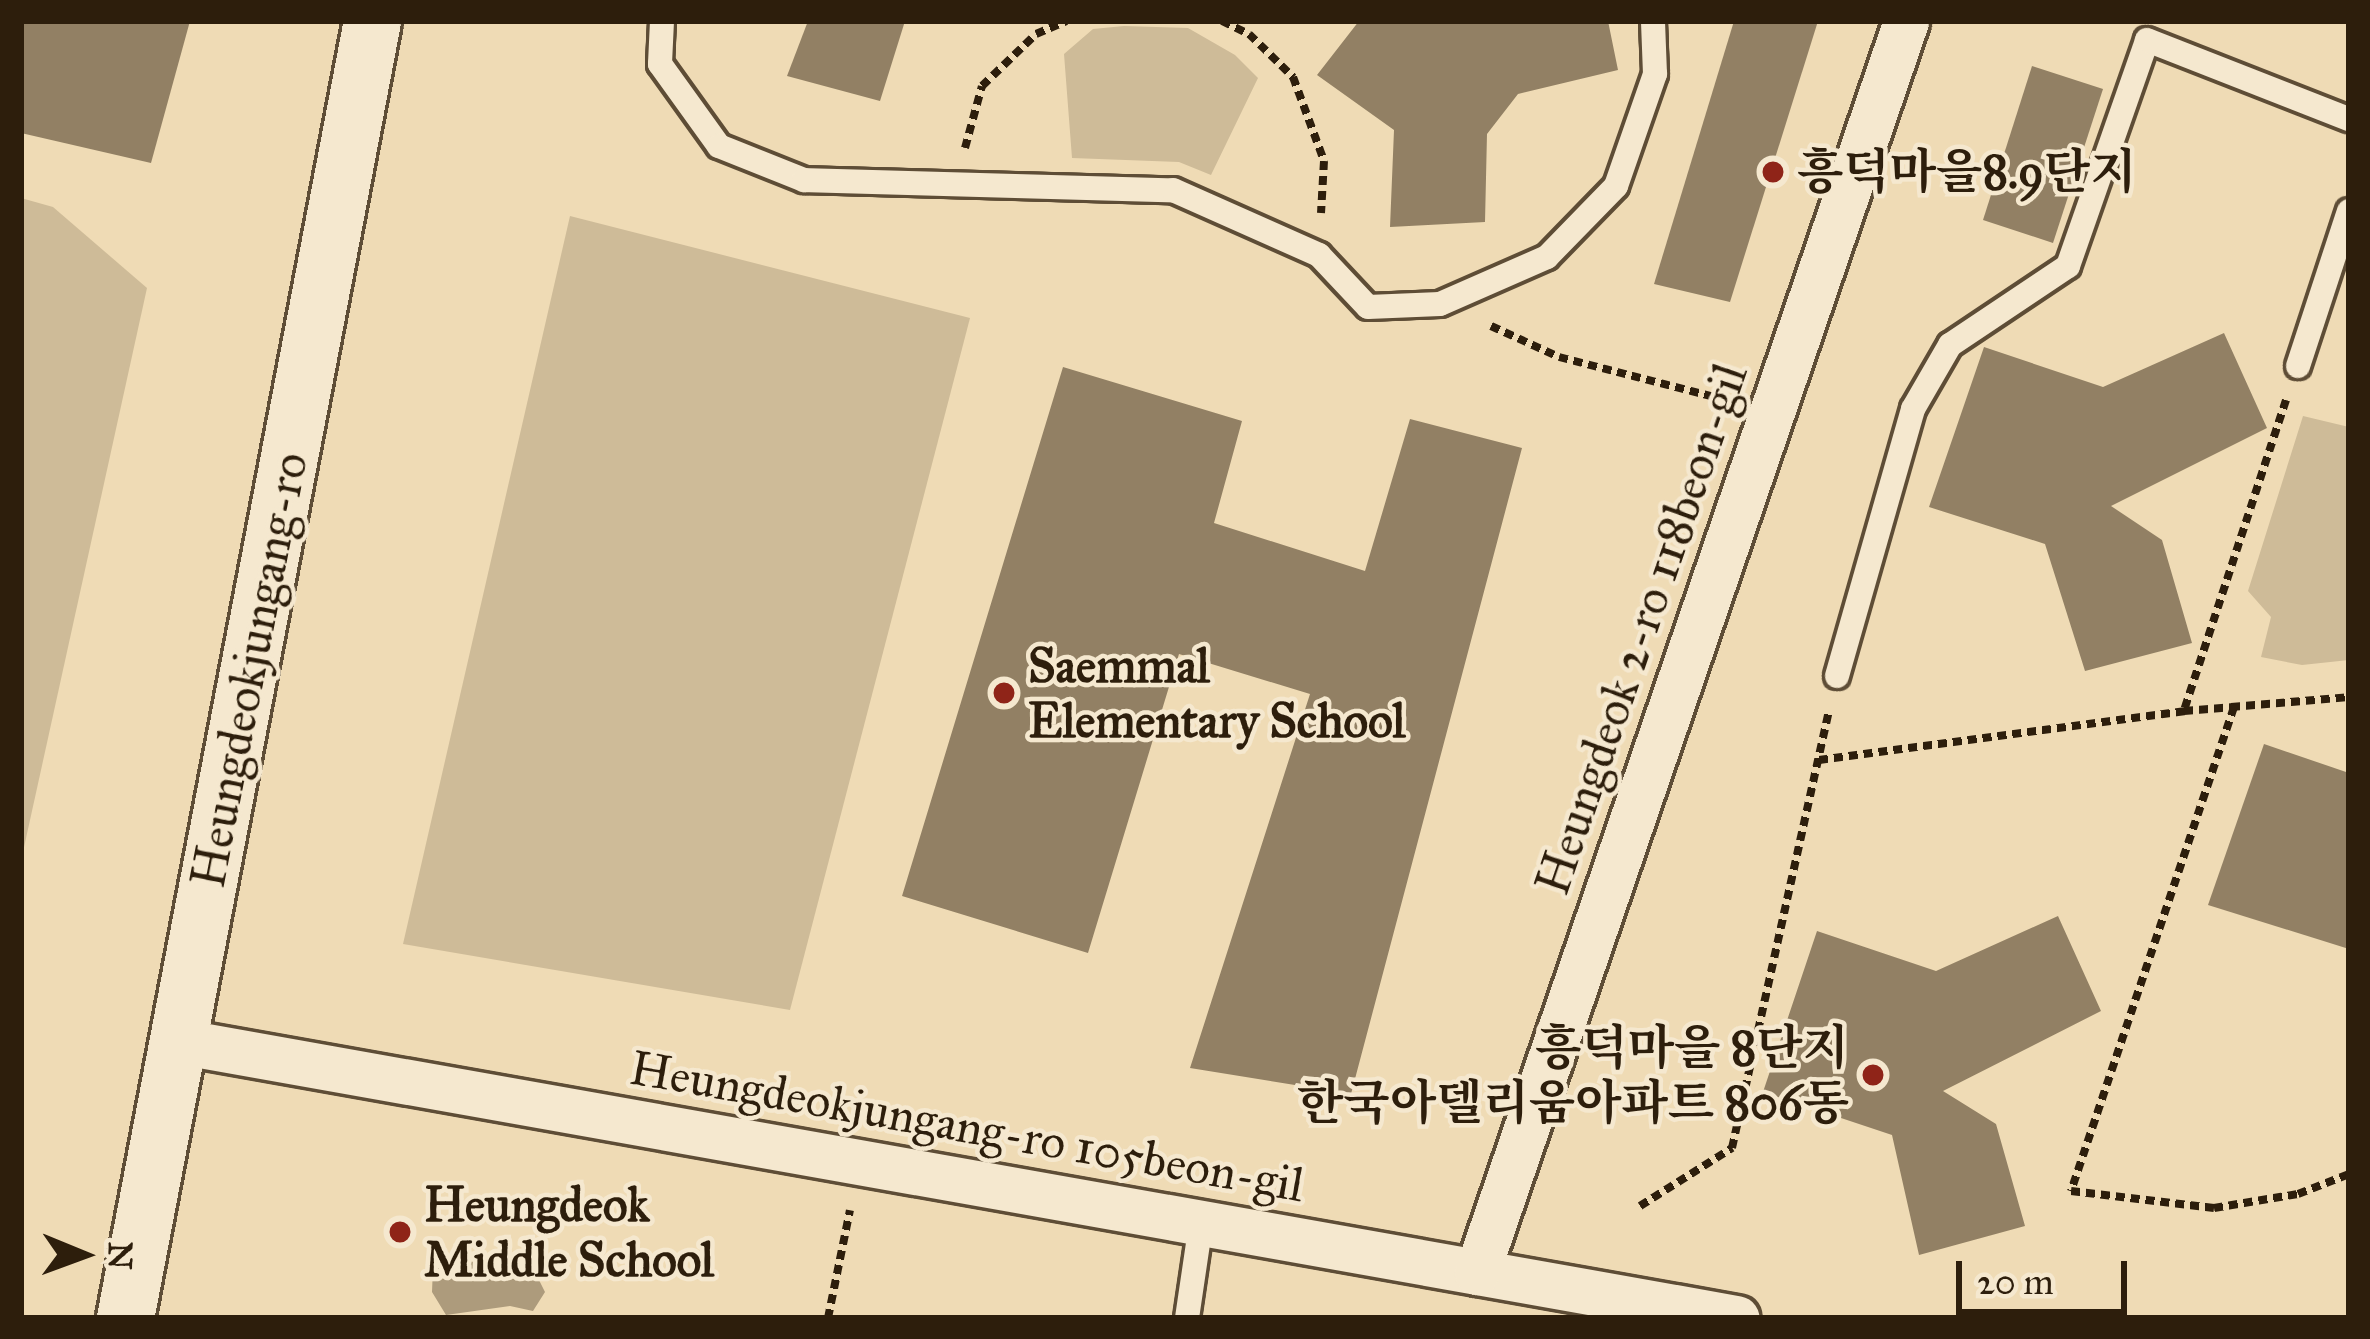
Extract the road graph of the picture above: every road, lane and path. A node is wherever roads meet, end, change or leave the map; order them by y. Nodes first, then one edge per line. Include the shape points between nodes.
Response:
1 (371, 21) edge
2 (662, 21) edge
3 (1066, 21) edge
4 (1222, 21) edge
5 (1653, 21) edge
6 (1906, 21) edge
7 (2349, 119) edge
8 (956, 183) junction
9 (2349, 212) edge
10 (1319, 255) junction
11 (1440, 304) junction
12 (2298, 366) joint
13 (1772, 412) junction
14 (1837, 676) joint
15 (2349, 697) edge
16 (2234, 707) junction
17 (2183, 711) junction
18 (1819, 760) junction
19 (178, 1041) junction
20 (859, 1162) junction
21 (2349, 1174) edge
22 (1640, 1206) dead end
23 (1201, 1222) junction
24 (1478, 1272) junction
25 (124, 1318) edge
26 (828, 1318) edge
27 (1187, 1318) edge
28 (1737, 1318) edge

1 - 19 street, Heungdeokjungang-ro
2 - 8 lane via 660,64 719,146 804,180
3 - 8 path via 1036,34 982,86
4 - 10 path via 1249,34 1293,77 1324,161
5 - 11 lane via 1654,74 1616,186 1547,257
6 - 13 street, Heungdeok 2-ro 118beon-gil
7 - 14 lane via 2147,40 2068,266 1950,345 1913,410
8 - 10 lane via 1173,190
9 - 12 lane
10 - 11 lane via 1368,307
11 - 13 path via 1559,357
12 - 17 path
13 - 24 street, Heungdeok 2-ro 118beon-gil
14 - 18 path
15 - 16 path
16 - 17 path
16 - 21 path via 2071,1191 2214,1208 2298,1194
17 - 18 path
18 - 22 path via 1732,1148
19 - 20 street, Heungdeokjungang-ro 105beon-gil
19 - 25 street, Heungdeokjungang-ro
20 - 23 street, Heungdeokjungang-ro 105beon-gil
20 - 26 path
23 - 24 street, Heungdeokjungang-ro 105beon-gil
23 - 27 lane
24 - 28 street, Heungdeokjungang-ro 105beon-gil

